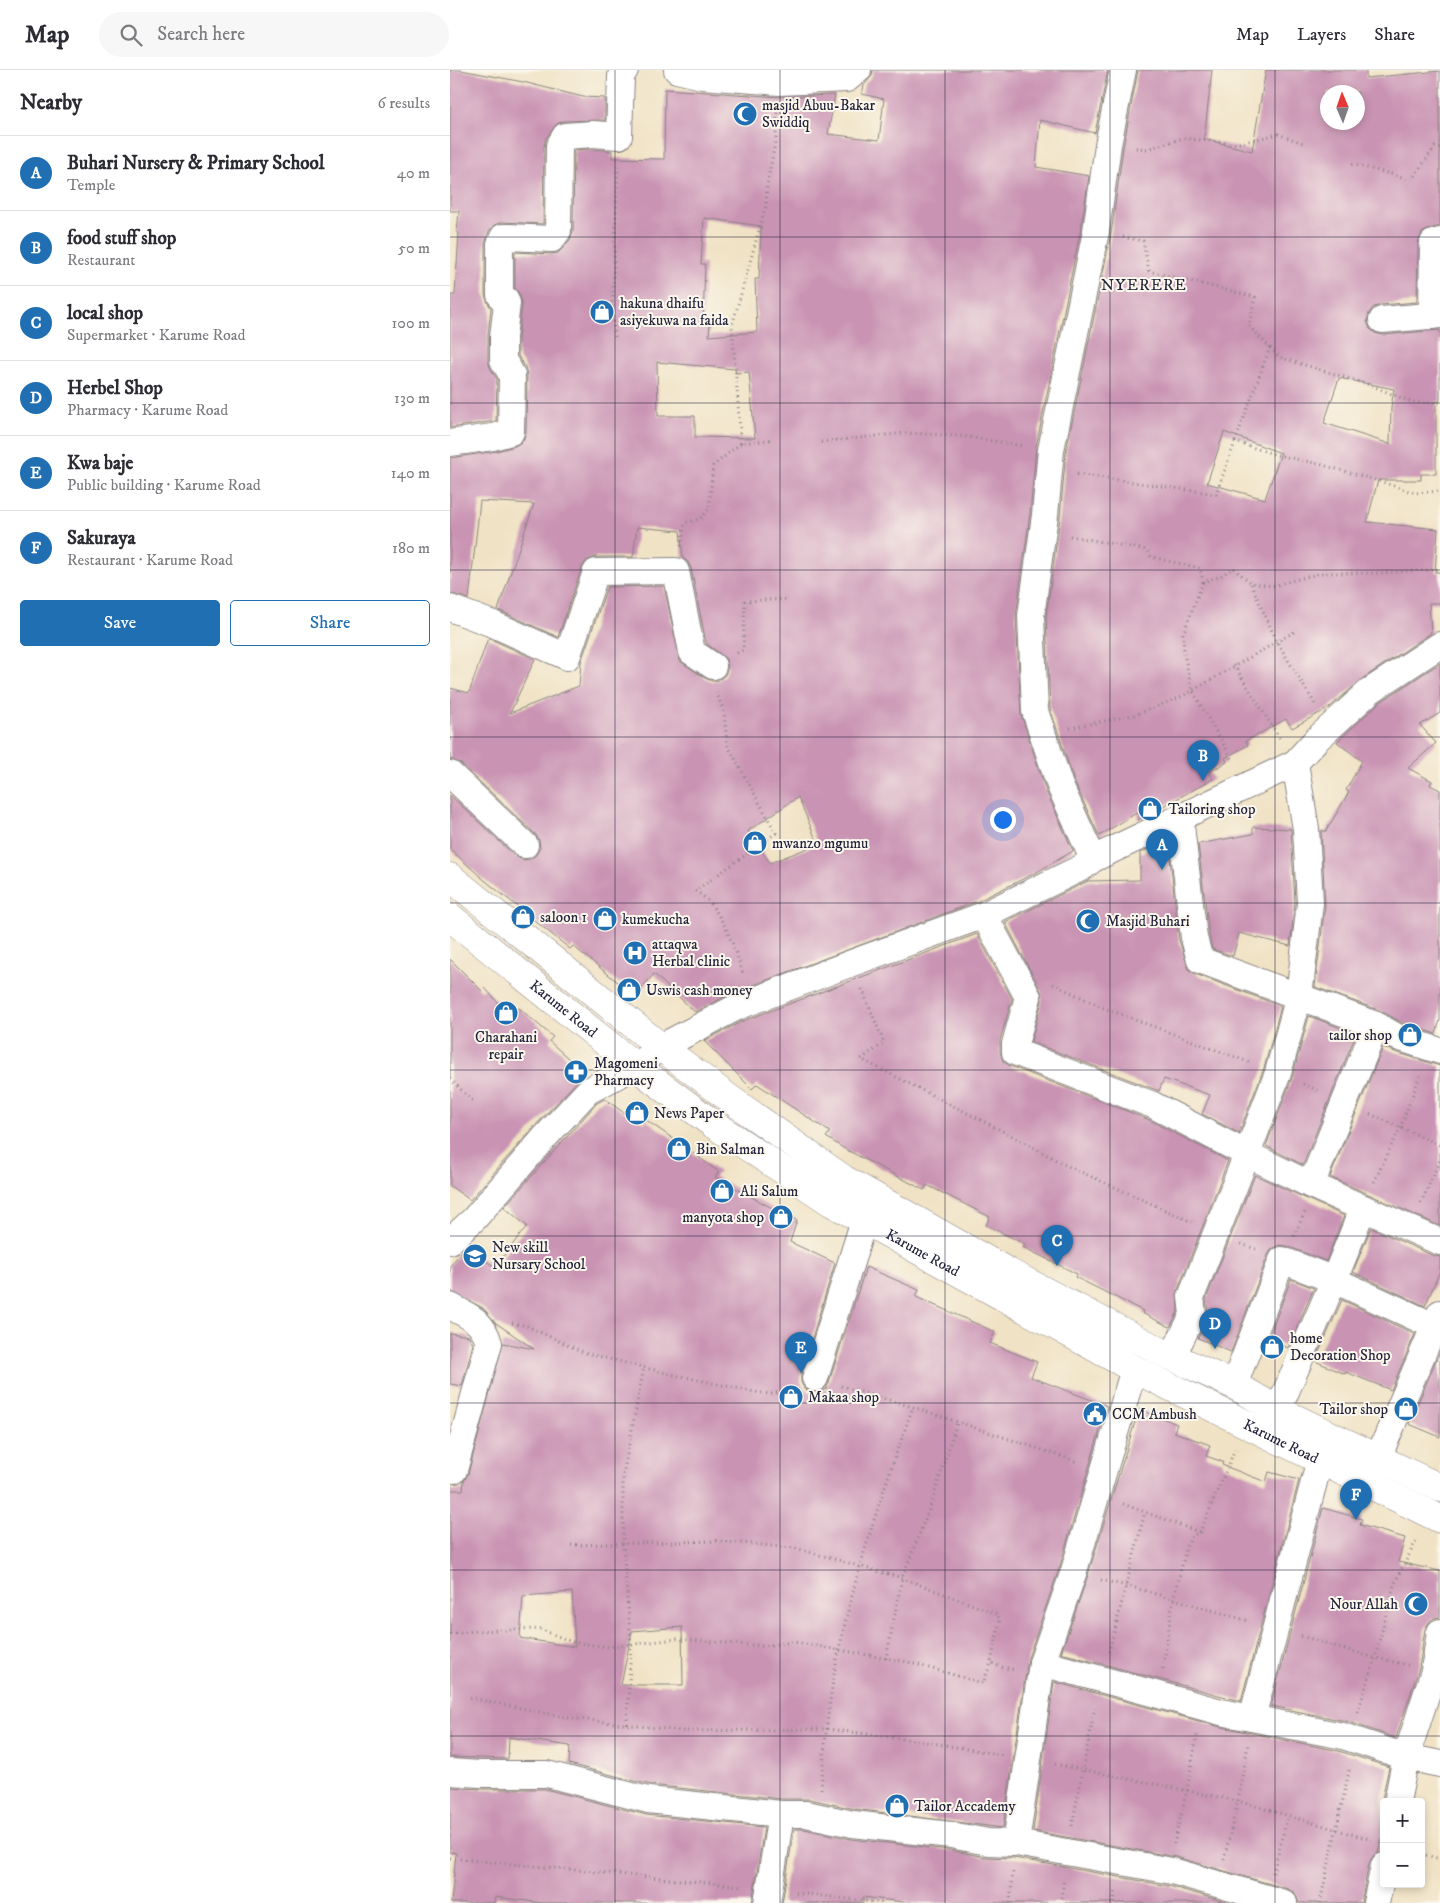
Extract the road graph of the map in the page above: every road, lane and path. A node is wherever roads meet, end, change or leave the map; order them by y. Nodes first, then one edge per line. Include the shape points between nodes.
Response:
1 (625, 70) edge
2 (677, 70) edge
3 (858, 70) edge
4 (1123, 70) edge
5 (778, 82) junction
6 (619, 136) junction
7 (1304, 143) dead end
8 (1108, 145) junction
9 (1440, 148) edge
10 (1352, 164) dead end
11 (1096, 231) junction
12 (1440, 241) edge
13 (1436, 315) edge
14 (1382, 320) dead end
15 (615, 337) dead end
16 (1270, 347) junction
17 (1440, 403) edge
18 (771, 440) dead end
19 (821, 442) dead end
20 (1235, 442) junction
21 (450, 443) edge
22 (741, 443) junction
23 (1050, 460) junction
24 (1440, 491) edge
25 (1042, 530) junction
26 (1440, 569) edge
27 (676, 571) junction
28 (1203, 582) junction
29 (1251, 583) junction
30 (789, 599) dead end
31 (450, 608) edge
32 (1294, 632) dead end
33 (1276, 642) junction
34 (1440, 644) edge
35 (1234, 665) junction
36 (713, 666) junction
37 (1192, 690) junction
38 (1330, 728) junction
39 (1043, 735) junction
40 (1295, 763) junction
41 (450, 774) edge
42 (1248, 785) junction
43 (1180, 818) junction
44 (524, 845) dead end
45 (1093, 859) junction
46 (450, 878) edge
47 (984, 915) junction
48 (450, 917) edge
49 (852, 963) junction
50 (1026, 990) junction
51 (1299, 996) junction
52 (736, 1007) junction
53 (1376, 1025) junction
54 (661, 1047) junction
55 (1436, 1049) edge
56 (635, 1066) junction
57 (1278, 1073) junction
58 (450, 1079) edge
59 (475, 1103) dead end
60 (1345, 1103) junction
61 (1400, 1128) junction
62 (1440, 1145) edge
63 (1247, 1154) junction
64 (1440, 1160) edge
65 (1314, 1186) junction
66 (1363, 1208) junction
67 (864, 1220) junction
68 (1410, 1228) junction
69 (1215, 1233) junction
70 (450, 1241) edge
71 (1440, 1242) edge
72 (1282, 1260) junction
73 (1334, 1280) junction
74 (450, 1306) edge
75 (1437, 1319) edge
76 (477, 1321) junction
77 (1172, 1357) junction
78 (644, 1367) junction
79 (1134, 1369) junction
80 (815, 1378) junction
81 (1234, 1385) junction
82 (912, 1407) junction
83 (1278, 1410) junction
84 (957, 1422) junction
85 (1246, 1423) junction
86 (1378, 1458) junction
87 (1320, 1459) junction
88 (454, 1470) dead end
89 (1100, 1482) junction
90 (1439, 1485) edge
91 (1436, 1517) edge
92 (1200, 1532) junction
93 (623, 1544) junction
94 (571, 1545) dead end
95 (860, 1567) junction
96 (902, 1578) junction
97 (1440, 1632) edge
98 (450, 1634) edge
99 (631, 1645) junction
100 (839, 1651) junction
101 (886, 1659) junction
102 (990, 1663) junction
103 (1042, 1663) junction
104 (1156, 1695) junction
105 (470, 1698) dead end
106 (1202, 1707) junction
107 (1252, 1718) junction
108 (627, 1724) junction
109 (826, 1729) junction
110 (1353, 1739) junction
111 (1406, 1757) junction
112 (1028, 1759) junction
113 (1440, 1764) edge
114 (450, 1772) edge
115 (1186, 1790) junction
116 (1398, 1798) edge
117 (1238, 1801) junction
118 (781, 1814) junction
119 (1288, 1815) junction
120 (819, 1817) junction
121 (1337, 1830) junction
122 (1374, 1840) dead end
123 (1016, 1843) junction
124 (1425, 1855) edge
125 (450, 1858) edge
126 (1440, 1859) edge
127 (1168, 1871) junction
128 (1218, 1884) junction
129 (1380, 1884) edge
130 (768, 1896) edge
131 (1275, 1901) edge
132 (883, 1903) edge
133 (1320, 1903) edge
134 (1376, 1903) edge

1 - 6 street via 621,76
2 - 5 street via 702,76
3 - 5 street via 847,79
4 - 8 street
5 - 22 path via 776,138 766,205 732,326
6 - 15 path via 612,313
6 - 21 street via 565,136 559,146 558,231 552,239 503,237 500,244 500,295 507,303 503,360 512,375 511,432
7 - 8 path via 1278,134 1236,144 1183,138 1147,149
8 - 11 street
9 - 10 path via 1435,147 1413,178
11 - 16 path via 1143,241 1149,272 1256,297 1249,326
11 - 23 street
12 - 13 street via 1433,243 1432,250
13 - 14 street
16 - 17 path via 1280,357 1370,385 1411,402
16 - 20 path
18 - 22 path
19 - 23 path via 905,433 962,436
20 - 23 path via 1216,494 1134,481
20 - 24 path via 1415,493
22 - 27 path via 713,466 709,509 700,519 685,523
23 - 25 street
25 - 28 path via 1147,550 1151,557 1200,568
25 - 39 street via 1031,616 1035,711
26 - 29 path via 1321,573 1272,586
27 - 31 street via 596,572 566,657
27 - 36 street via 692,652
28 - 29 path via 1234,568
28 - 37 path via 1183,634
29 - 33 path
30 - 36 path via 745,601 743,650
32 - 33 path
33 - 35 path
33 - 38 path
34 - 38 street via 1370,691
35 - 37 path
35 - 40 path
36 - 52 path via 712,683 724,712 727,744 776,832 695,891 704,896 736,949 747,986
37 - 39 path via 1138,714
37 - 42 path
38 - 40 street
39 - 45 street via 1060,786
40 - 42 street
40 - 51 street via 1306,829 1310,903
41 - 44 street
42 - 43 street
43 - 45 street
43 - 51 street via 1194,938 1200,960
45 - 47 street via 1083,867
46 - 54 main road
47 - 49 street
47 - 50 street
48 - 56 main road, Karume Road
49 - 52 street
49 - 69 path via 884,1043 861,1059 1061,1163
50 - 57 path via 1056,984 1104,1008
50 - 63 street via 1028,997 1015,1044 1016,1052 1153,1105
51 - 53 street
51 - 57 street
52 - 54 street
53 - 55 street via 1397,1037
53 - 60 street
54 - 56 street
54 - 77 main road via 846,1180 1008,1272
55 - 61 path
56 - 67 main road, Karume Road via 721,1129 830,1202
56 - 70 street via 588,1092 474,1219
57 - 60 path
57 - 63 street
58 - 59 path
60 - 61 path
60 - 65 street
61 - 62 path
61 - 66 path
63 - 65 street
63 - 69 street
64 - 68 path
65 - 66 street
65 - 72 path
66 - 68 street
66 - 73 street
67 - 79 main road, Karume Road
67 - 80 street
68 - 71 street
69 - 72 path
69 - 77 street via 1191,1297 1193,1315
72 - 73 street
72 - 81 street
73 - 75 street
73 - 83 street
74 - 76 street
75 - 86 street
76 - 78 path via 499,1320 526,1326 585,1353
76 - 88 street via 488,1344
77 - 81 main road
78 - 80 path via 770,1394 814,1387
78 - 93 path via 623,1476
79 - 85 main road, Karume Road
79 - 89 street
80 - 82 path
81 - 83 main road
82 - 84 path
82 - 95 path
83 - 86 main road
84 - 89 path
84 - 96 path via 932,1502
85 - 87 main road, Karume Road
85 - 92 path
86 - 90 main road
87 - 91 main road, Karume Road
87 - 107 street
89 - 92 path
89 - 103 street
91 - 110 path via 1411,1548 1394,1584
92 - 104 path via 1192,1536 1187,1546 1173,1600 1165,1664
93 - 94 path
93 - 95 path via 718,1541 795,1548
93 - 99 path
95 - 96 path
95 - 100 path
96 - 101 path
96 - 102 path via 997,1614 1000,1620
97 - 111 street via 1434,1671
98 - 99 path via 540,1629 572,1642 608,1647
99 - 100 path via 677,1639 762,1646 794,1642
99 - 108 path
100 - 101 path
100 - 109 path
101 - 102 path via 983,1683
102 - 103 path via 1001,1668 1032,1672
103 - 104 street
103 - 112 street
104 - 106 street
105 - 108 path via 570,1718
106 - 107 street
106 - 115 path
107 - 110 street
107 - 117 path
108 - 109 path via 682,1731
109 - 112 path
109 - 120 path
110 - 111 street
110 - 121 path
111 - 113 street
111 - 116 street
112 - 115 path
112 - 123 street
114 - 118 street via 547,1774 648,1800
115 - 117 path
115 - 127 path
117 - 119 path
117 - 128 path
118 - 120 street
118 - 130 street
119 - 121 path
119 - 131 path
120 - 123 street via 988,1842
121 - 122 path
121 - 133 path
123 - 127 street
124 - 126 path
125 - 130 path
127 - 128 street
128 - 131 street
129 - 134 street
130 - 132 path

